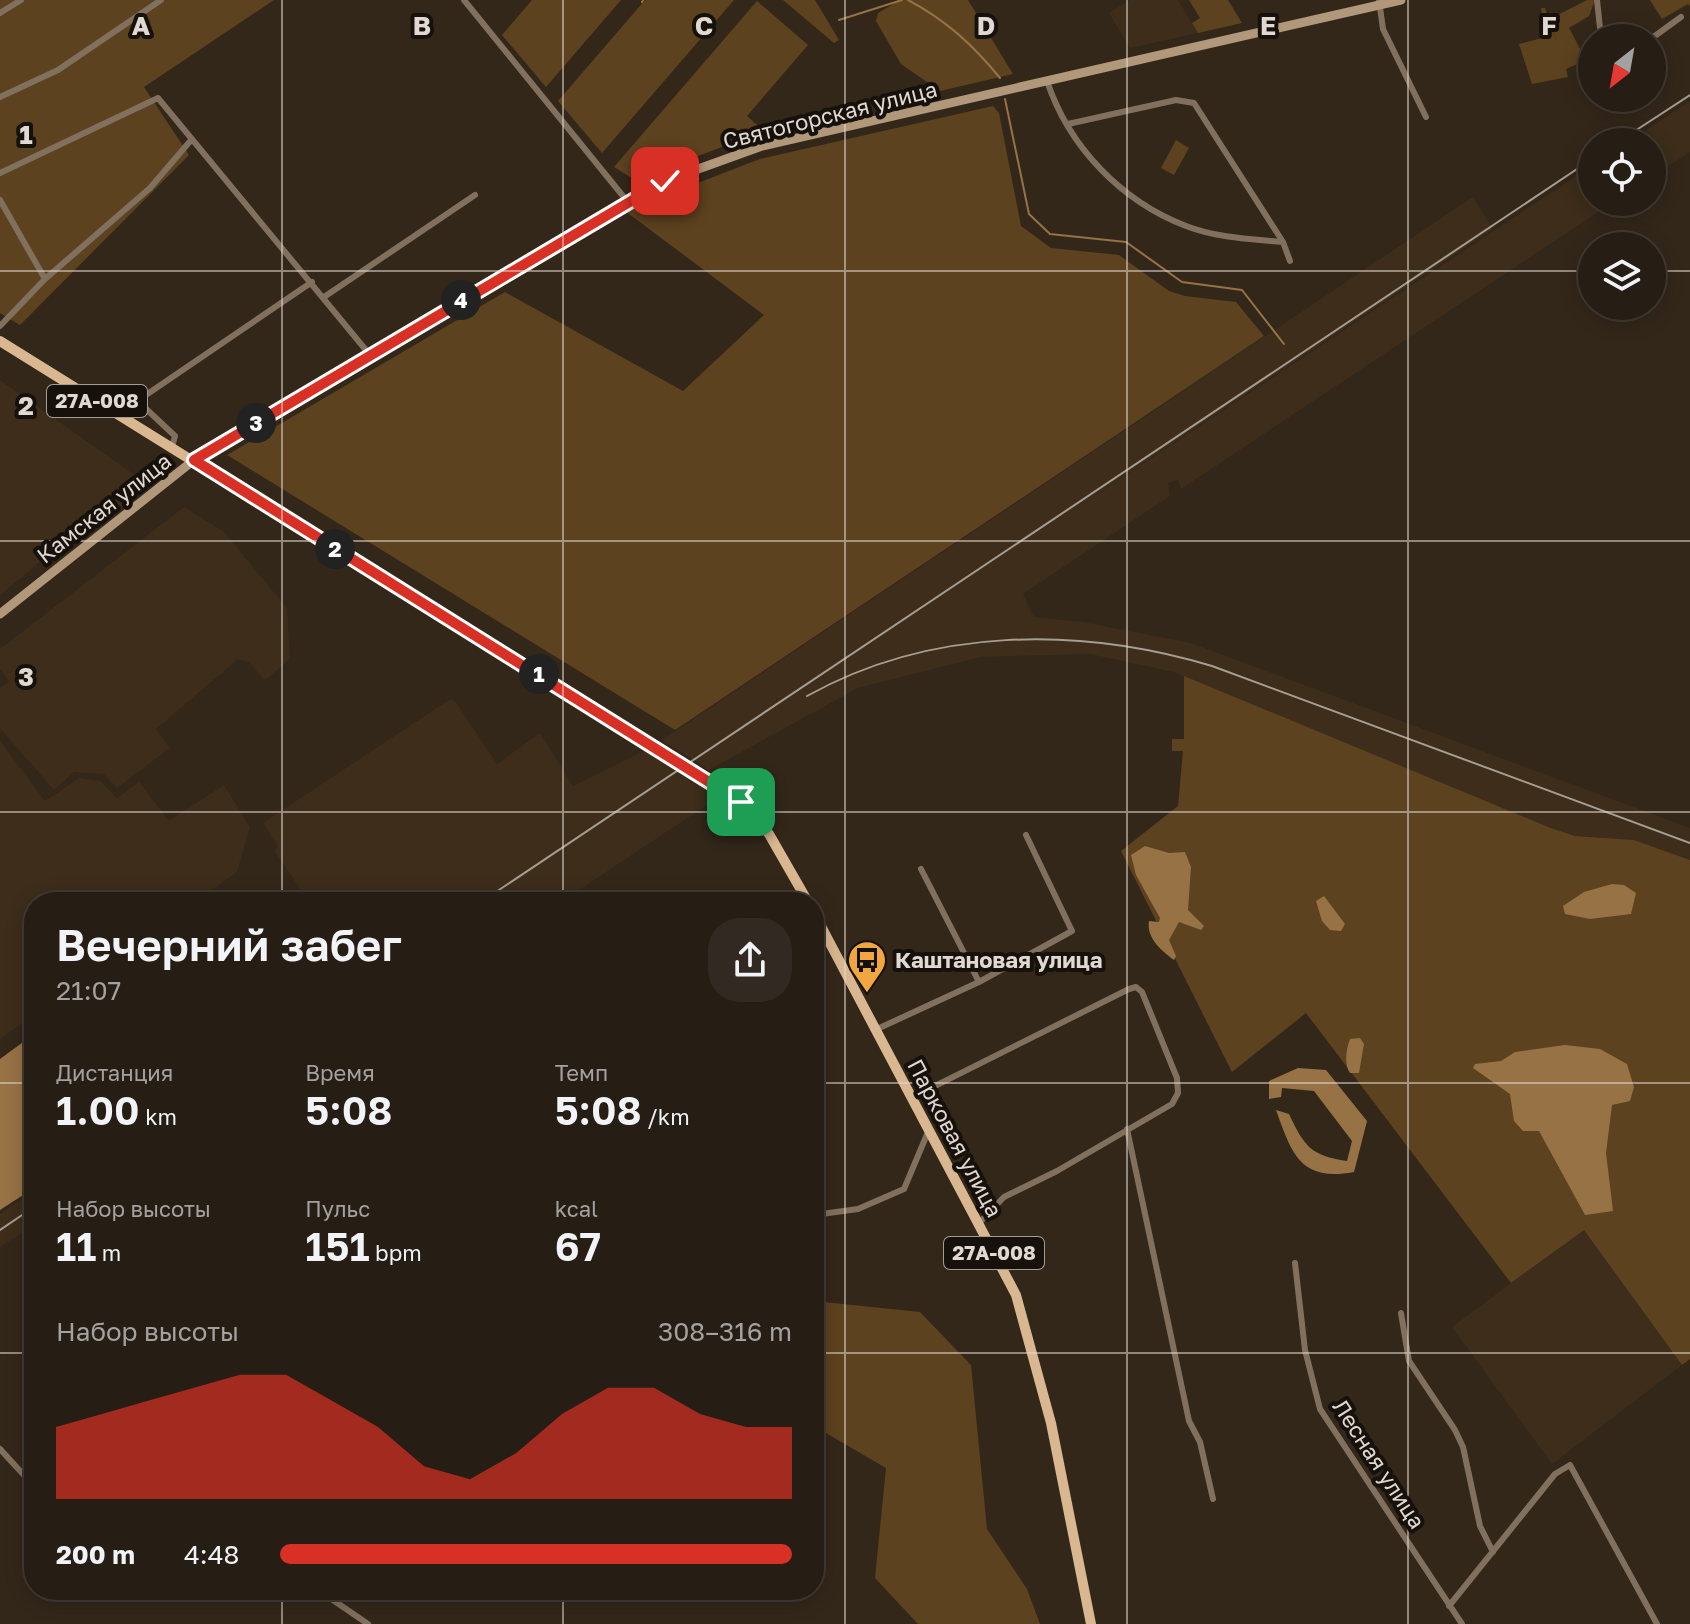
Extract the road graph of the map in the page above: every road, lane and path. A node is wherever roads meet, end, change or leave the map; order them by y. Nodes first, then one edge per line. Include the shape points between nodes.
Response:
1 (21, 0) edge
2 (161, 0) edge
3 (464, 0) edge
4 (1401, 0) edge
5 (1597, 0) edge
6 (1379, 3) edge
7 (0, 13) edge
8 (1681, 17) dead end
9 (1600, 24) edge
10 (1666, 28) edge
11 (1047, 81) junction
12 (0, 97) edge
13 (1426, 117) dead end
14 (1068, 124) junction
15 (192, 139) junction
16 (0, 173) edge
17 (475, 195) dead end
18 (0, 200) edge
19 (627, 201) junction
20 (1283, 242) junction
21 (1290, 261) dead end
22 (45, 279) junction
23 (312, 282) junction
24 (324, 297) junction
25 (0, 326) edge
26 (0, 341) edge
27 (370, 355) junction
28 (172, 447) junction
29 (194, 460) junction
30 (0, 614) edge
31 (1026, 835) dead end
32 (921, 869) dead end
33 (802, 892) edge
34 (824, 932) edge
35 (979, 982) junction
36 (875, 1030) junction
37 (910, 1098) junction
38 (1127, 1129) junction
39 (928, 1132) junction
40 (824, 1214) edge
41 (979, 1223) junction
42 (1295, 1263) dead end
43 (1401, 1313) dead end
44 (0, 1449) edge
45 (3, 1458) edge
46 (24, 1477) edge
47 (1213, 1499) dead end
48 (1493, 1552) junction
49 (327, 1600) edge
50 (337, 1602) joint
51 (1449, 1606) junction
52 (368, 1624) edge
53 (1091, 1624) edge
54 (1462, 1624) edge
55 (1657, 1624) edge

1 - 7 street
2 - 12 street via 58,70
3 - 19 street
4 - 6 street, Святогорская улица
5 - 9 street
6 - 11 street, Святогорская улица
6 - 13 street via 1383,29
8 - 10 street
11 - 14 street
11 - 19 street, Святогорская улица via 762,146 665,181
14 - 20 street via 1097,166 1123,191 1186,226 1229,238
14 - 20 street via 1176,100 1194,103
15 - 16 street via 158,98
15 - 22 street via 150,188
15 - 23 street
17 - 24 street
18 - 22 street
19 - 27 street, Святогорская улица
20 - 21 street
22 - 25 street
23 - 24 street
23 - 28 street via 143,397 142,405 175,436
24 - 27 street
26 - 28 main road, 27А-008
27 - 29 street, Камская улица
28 - 29 main road, 27А-008
29 - 30 street, Камская улица
29 - 33 main road, 27А-008 via 741,802
31 - 35 street via 1072,931
32 - 35 street
34 - 36 main road, Парковая улица / 27А-008
35 - 36 street
36 - 37 main road, Парковая улица / 27А-008
37 - 38 street via 1136,987 1177,1078 1178,1093 1172,1104
37 - 39 main road, Парковая улица / 27А-008
38 - 41 street via 1004,1197
38 - 47 street via 1189,1421 1200,1442
39 - 40 street via 904,1189 858,1209
39 - 41 main road, Парковая улица / 27А-008
41 - 53 main road, Парковая улица / 27А-008 via 1016,1295 1051,1423
42 - 51 street, Лесная улица via 1305,1350 1320,1409
43 - 48 street via 1409,1361 1463,1447 1480,1526
44 - 45 street
45 - 46 street
48 - 51 street
48 - 55 street via 1555,1474 1570,1465
49 - 50 street
50 - 52 street
51 - 54 street, Лесная улица

